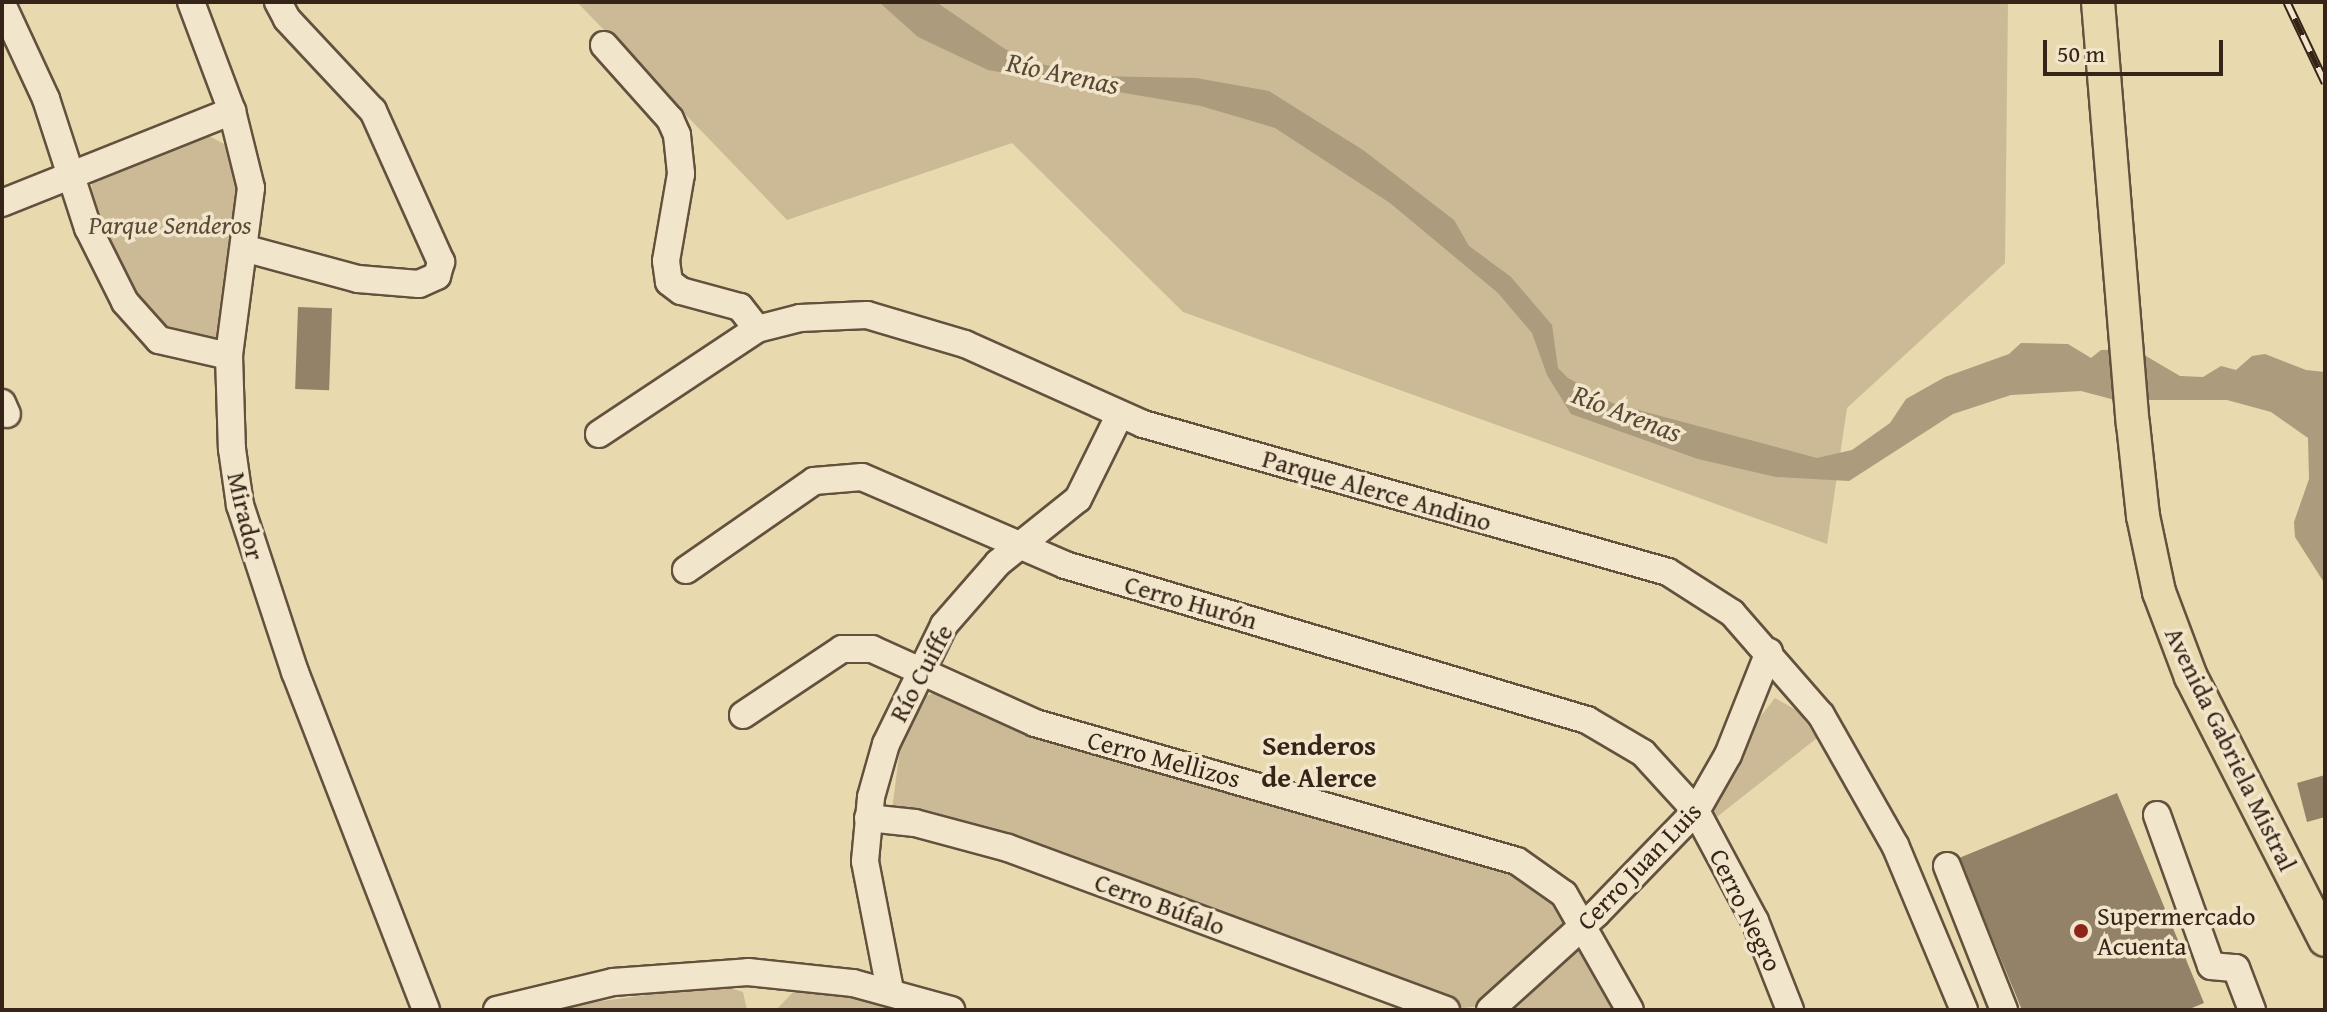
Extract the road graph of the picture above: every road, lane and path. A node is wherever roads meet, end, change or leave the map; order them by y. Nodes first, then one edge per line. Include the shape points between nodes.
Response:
1 (191, 2) edge
2 (278, 2) edge
3 (2098, 2) edge
4 (2, 4) edge
5 (604, 45) dead end
6 (232, 111) junction
7 (71, 175) junction
8 (2, 203) edge
9 (247, 249) junction
10 (757, 329) junction
11 (229, 356) junction
12 (1119, 416) junction
13 (599, 434) dead end
14 (1018, 545) junction
15 (686, 570) dead end
16 (1769, 652) junction
17 (919, 669) junction
18 (743, 715) dead end
19 (1696, 811) junction
20 (2157, 815) dead end
21 (868, 818) junction
22 (1947, 866) dead end
23 (1585, 924) junction
24 (2325, 940) edge
25 (890, 990) junction
26 (426, 1010) edge
27 (497, 1010) edge
28 (951, 1010) edge
29 (1446, 1010) edge
30 (1490, 1010) edge
31 (1630, 1010) edge
32 (1790, 1010) edge
33 (1964, 1010) edge
34 (2004, 1010) edge
35 (2252, 1010) edge

1 - 6 street, Mirador
2 - 9 street via 287,19 373,111 441,262 437,276 419,284 358,279
3 - 24 main road, Avenida Gabriela Mistral via 2122,316 2148,547 2172,628 2209,714
4 - 7 street via 46,99
5 - 10 street via 670,119 677,135 681,174 666,261 669,282 681,291 740,307
6 - 7 street
6 - 9 street, Mirador via 251,188
7 - 8 street
7 - 11 street via 107,273 142,324 175,347
9 - 11 street, Mirador
10 - 12 street, Parque Alerce Andino via 820,316 888,319 965,344
10 - 13 street, Parque Alerce Andino
11 - 26 street, Mirador via 232,449 255,564
12 - 14 street, Río Cuiffe via 1078,499
12 - 16 street, Parque Alerce Andino via 1668,572 1714,598
14 - 15 street, Cerro Hurón via 862,477 837,475 814,481
14 - 17 street, Río Cuiffe via 961,602
14 - 19 street, Cerro Hurón via 1088,572 1587,720 1643,753
16 - 19 street, Cerro Juan Luis via 1728,755
16 - 33 street, Parque Alerce Andino via 1821,715 1895,845
17 - 18 street, Cerro Mellizos via 872,649 842,649
17 - 21 street, Río Cuiffe via 886,744
17 - 23 street, Cerro Mellizos via 1035,723 1517,861 1554,884
19 - 23 street, Cerro Juan Luis
19 - 32 street, Cerro Negro via 1755,921
20 - 35 street via 2211,966 2236,968
21 - 25 street, Río Cuiffe via 868,895
21 - 29 street, Cerro Búfalo via 915,823 1008,848
22 - 34 street
23 - 30 street, Cerro Juan Luis
23 - 31 street, Cerro Mellizos
25 - 27 street via 818,977 702,973 579,988
25 - 28 street

